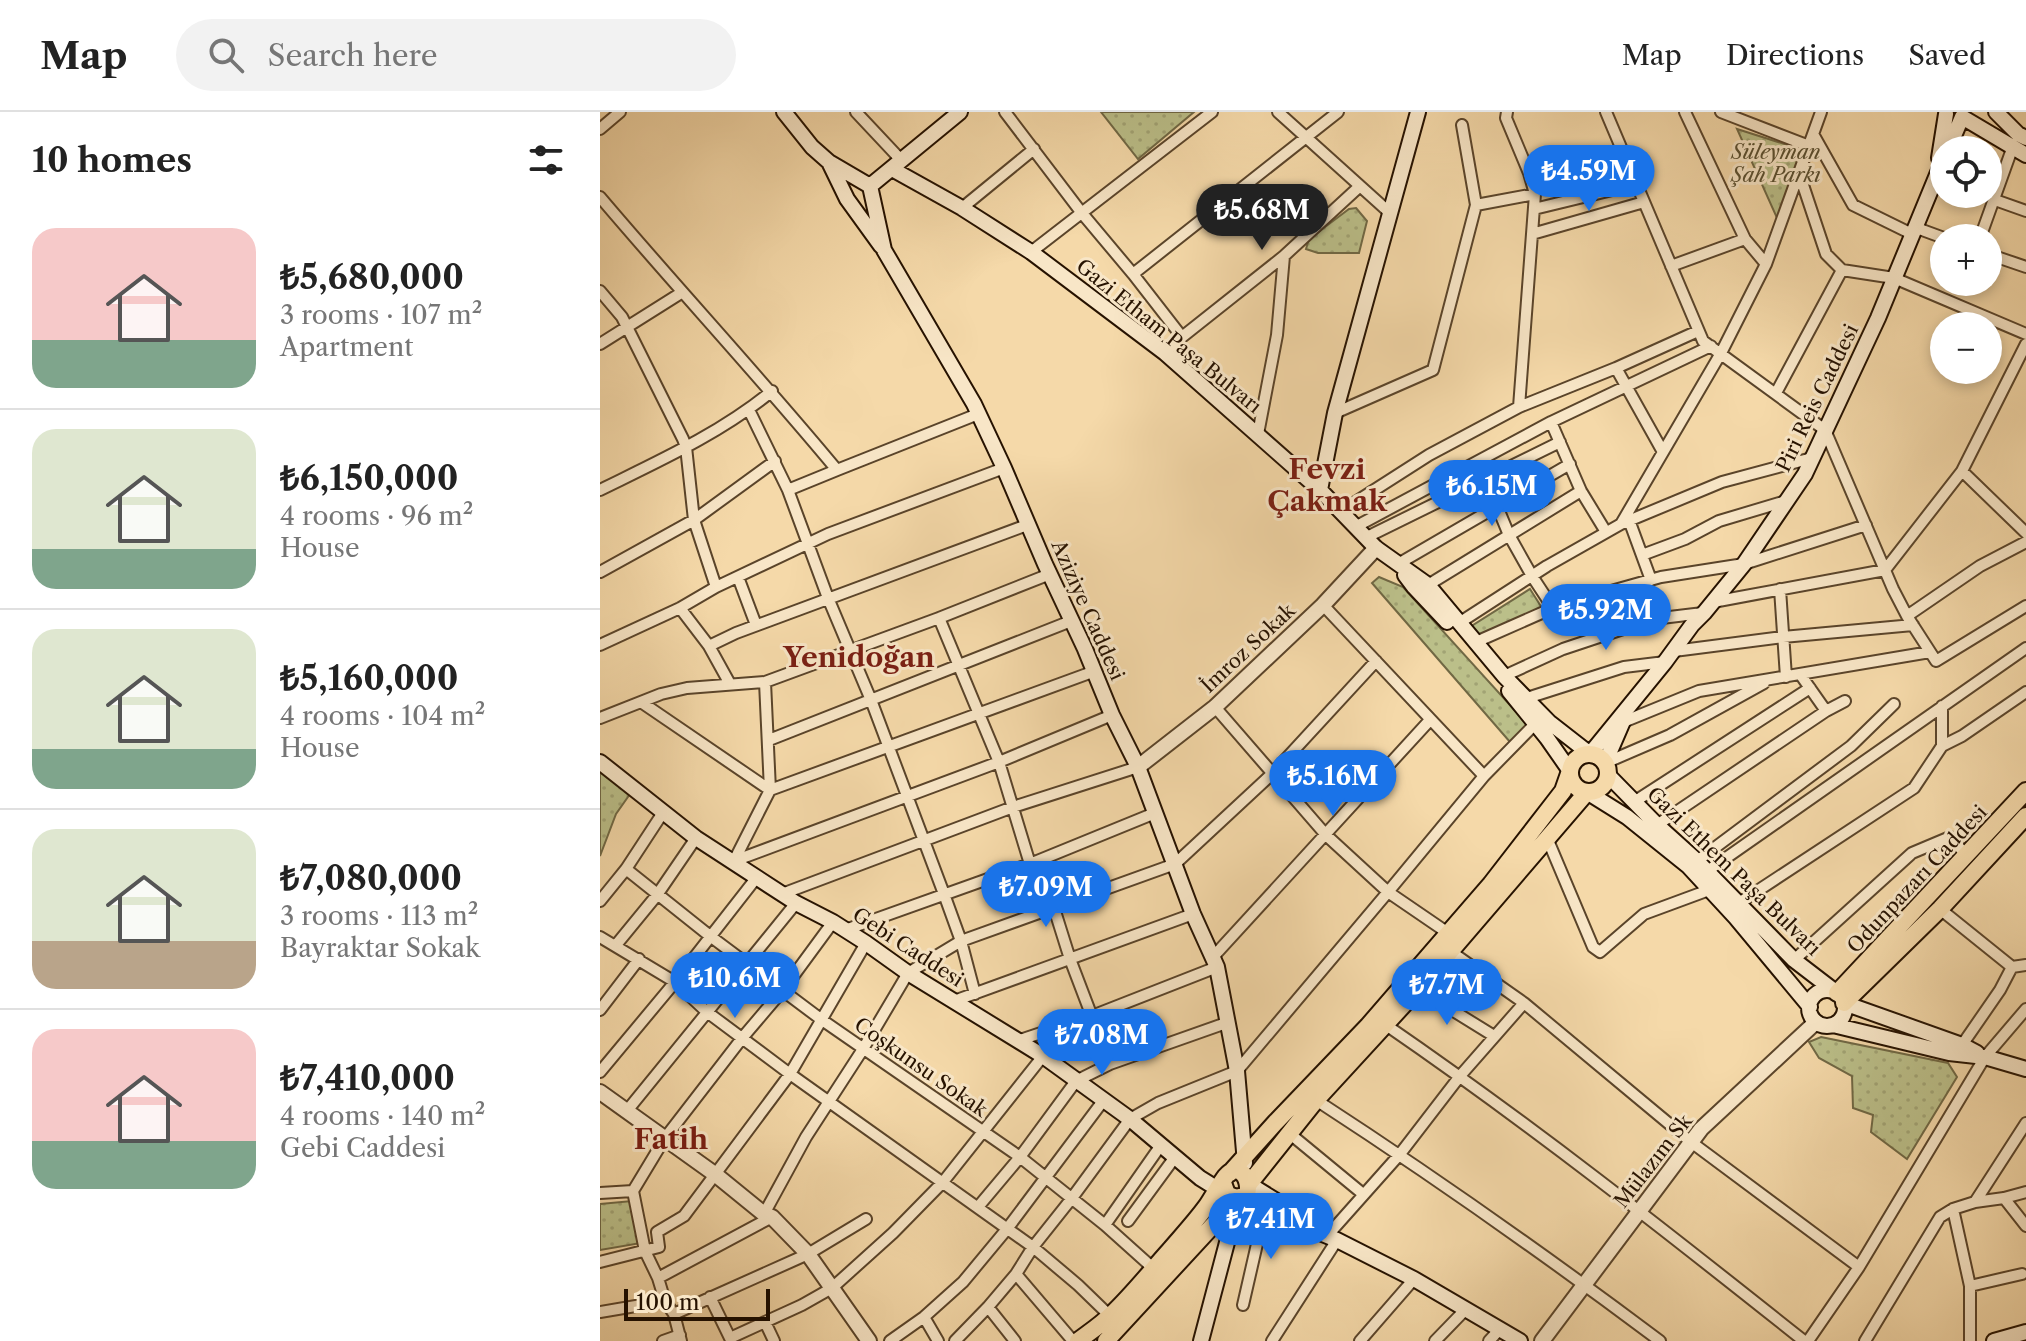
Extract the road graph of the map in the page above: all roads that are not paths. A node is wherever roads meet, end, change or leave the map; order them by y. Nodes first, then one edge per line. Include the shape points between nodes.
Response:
1 (620, 112) edge
2 (784, 112) edge
3 (856, 112) edge
4 (960, 112) edge
5 (1005, 112) edge
6 (1212, 112) edge
7 (1278, 112) edge
8 (1338, 112) edge
9 (1418, 112) edge
10 (1507, 112) edge
11 (1606, 112) edge
12 (1685, 112) edge
13 (1721, 112) edge
14 (1821, 112) edge
15 (1996, 112) edge
16 (1945, 113) edge
17 (1967, 114) edge
18 (1462, 125) dead end
19 (600, 129) edge
20 (1813, 134) junction
21 (1942, 136) edge
22 (1955, 136) edge
23 (1306, 137) junction
24 (2026, 138) edge
25 (1809, 146) junction
26 (1034, 149) junction
27 (2019, 152) edge
28 (829, 162) junction
29 (897, 165) junction
30 (1799, 173) junction
31 (1637, 184) junction
32 (870, 186) junction
33 (1360, 186) junction
34 (2002, 186) edge
35 (1930, 192) edge
36 (1535, 194) junction
37 (600, 197) edge
38 (1644, 202) junction
39 (2002, 202) edge
40 (1476, 205) junction
41 (962, 208) junction
42 (1534, 209) junction
43 (2026, 211) edge
44 (1081, 212) junction
45 (1390, 213) junction
46 (1913, 230) junction
47 (1532, 234) junction
48 (1930, 234) edge
49 (1745, 239) junction
50 (884, 250) junction
51 (1031, 252) junction
52 (1284, 256) junction
53 (2002, 259) edge
54 (1766, 264) junction
55 (1671, 266) junction
56 (2026, 267) edge
57 (1842, 270) junction
58 (1133, 274) junction
59 (1894, 278) junction
60 (600, 291) edge
61 (681, 293) junction
62 (627, 328) junction
63 (1698, 331) junction
64 (2026, 334) edge
65 (1182, 337) junction
66 (600, 344) edge
67 (2026, 344) edge
68 (1711, 346) junction
69 (1165, 353) junction
70 (1721, 353) junction
71 (1616, 368) junction
72 (1626, 387) junction
73 (772, 391) junction
74 (1776, 393) junction
75 (1519, 407) junction
76 (749, 410) junction
77 (1335, 413) junction
78 (978, 414) junction
79 (1551, 422) junction
80 (1825, 430) junction
81 (1258, 434) junction
82 (1560, 442) junction
83 (686, 447) junction
84 (1663, 452) junction
85 (1812, 458) junction
86 (775, 461) junction
87 (1570, 464) junction
88 (1004, 468) junction
89 (837, 470) junction
90 (1962, 471) junction
91 (1480, 479) junction
92 (600, 490) edge
93 (788, 490) junction
94 (1320, 490) junction
95 (1581, 491) junction
96 (1786, 501) junction
97 (1497, 506) junction
98 (1340, 512) junction
99 (694, 520) junction
100 (1625, 522) junction
101 (1027, 525) junction
102 (1866, 525) junction
103 (1606, 532) junction
104 (2026, 533) edge
105 (1509, 535) junction
106 (1367, 537) junction
107 (2026, 542) edge
108 (807, 544) junction
109 (1642, 555) junction
110 (1398, 564) junction
111 (1744, 564) junction
112 (1885, 570) junction
113 (600, 572) edge
114 (1050, 574) junction
115 (1532, 576) junction
116 (738, 577) junction
117 (1651, 580) junction
118 (1428, 585) junction
119 (716, 587) junction
120 (1780, 589) junction
121 (828, 598) junction
122 (1323, 605) junction
123 (2026, 606) edge
124 (1709, 607) junction
125 (680, 608) junction
126 (1553, 608) junction
127 (939, 618) junction
128 (1910, 620) junction
129 (1071, 621) junction
130 (1459, 623) junction
131 (756, 625) junction
132 (1783, 637) junction
133 (1476, 642) junction
134 (600, 645) edge
135 (709, 646) junction
136 (2026, 648) edge
137 (850, 650) junction
138 (1930, 652) junction
139 (1670, 656) junction
140 (1376, 661) junction
141 (959, 666) junction
142 (1095, 671) junction
143 (1800, 674) junction
144 (1504, 676) junction
145 (1786, 677) junction
146 (1771, 679) junction
147 (765, 682) junction
148 (730, 684) junction
149 (1810, 688) junction
150 (2026, 692) edge
151 (1527, 698) junction
152 (871, 700) junction
153 (1845, 701) dead end
154 (641, 702) junction
155 (1894, 704) dead end
156 (1942, 706) junction
157 (1215, 707) junction
158 (1826, 711) junction
159 (979, 715) junction
160 (1112, 715) junction
161 (1625, 715) junction
162 (600, 718) edge
163 (1430, 720) junction
164 (1536, 723) junction
165 (769, 740) junction
166 (1942, 746) junction
167 (888, 747) junction
168 (1590, 754) junction
169 (600, 762) edge
170 (999, 762) junction
171 (1138, 767) junction
172 (1606, 769) junction
173 (1570, 771) junction
174 (1272, 774) junction
175 (1484, 776) junction
176 (770, 790) junction
177 (2026, 791) edge
178 (1587, 792) junction
179 (906, 797) junction
180 (1634, 802) junction
181 (1013, 807) junction
182 (664, 811) junction
183 (1155, 813) junction
184 (2026, 816) edge
185 (1657, 825) junction
186 (1326, 835) junction
187 (696, 838) junction
188 (1547, 838) junction
189 (925, 842) junction
190 (1967, 856) junction
191 (734, 861) junction
192 (1030, 864) junction
193 (1175, 864) junction
194 (1702, 866) junction
195 (626, 869) junction
196 (757, 877) junction
197 (1709, 890) junction
198 (1388, 892) junction
199 (782, 894) junction
200 (944, 894) junction
201 (657, 895) junction
202 (600, 901) edge
203 (796, 903) junction
204 (1739, 903) junction
205 (1054, 908) junction
206 (1940, 909) junction
207 (1193, 914) junction
208 (839, 926) junction
209 (1448, 933) junction
210 (710, 936) junction
211 (600, 937) edge
212 (961, 941) junction
213 (866, 943) junction
214 (616, 945) junction
215 (1450, 951) junction
216 (639, 959) junction
217 (1070, 959) junction
218 (1794, 960) junction
219 (1215, 962) junction
220 (747, 963) junction
221 (2026, 965) edge
222 (2012, 967) junction
223 (908, 973) junction
224 (675, 982) junction
225 (1418, 989) junction
226 (783, 990) junction
227 (975, 994) junction
228 (1840, 998) junction
229 (954, 1001) junction
230 (1524, 1003) junction
231 (1810, 1007) junction
232 (2026, 1009) edge
233 (600, 1010) edge
234 (707, 1012) junction
235 (1092, 1016) junction
236 (822, 1020) junction
237 (1229, 1022) junction
238 (1816, 1022) junction
239 (1386, 1025) junction
240 (1833, 1025) junction
241 (1494, 1036) junction
242 (743, 1037) junction
243 (1017, 1041) junction
244 (1962, 1045) junction
245 (863, 1049) junction
246 (1043, 1056) junction
247 (1985, 1057) junction
248 (1110, 1064) junction
249 (2026, 1069) edge
250 (1237, 1071) junction
251 (600, 1072) edge
252 (790, 1074) junction
253 (1460, 1076) junction
254 (1076, 1081) junction
255 (600, 1092) edge
256 (829, 1100) junction
257 (1316, 1100) junction
258 (1103, 1101) junction
259 (626, 1112) junction
260 (1130, 1119) junction
261 (2026, 1123) edge
262 (984, 1132) junction
263 (1289, 1133) junction
264 (665, 1138) junction
265 (1691, 1142) junction
266 (1161, 1145) junction
267 (1400, 1154) junction
268 (1020, 1157) junction
269 (1175, 1157) junction
270 (1243, 1157) junction
271 (716, 1175) junction
272 (1045, 1178) junction
273 (943, 1182) junction
274 (1232, 1185) junction
275 (633, 1191) junction
276 (2026, 1192) edge
277 (600, 1193) edge
278 (1363, 1194) junction
279 (1072, 1198) junction
280 (2004, 1198) junction
281 (1975, 1202) junction
282 (978, 1207) junction
283 (1265, 1209) junction
284 (1953, 1209) junction
285 (1640, 1211) junction
286 (768, 1216) junction
287 (866, 1219) dead end
288 (1128, 1221) dead end
289 (1105, 1225) junction
290 (1303, 1226) junction
291 (2026, 1226) edge
292 (1007, 1229) junction
293 (1332, 1238) junction
294 (1033, 1247) junction
295 (645, 1251) junction
296 (808, 1254) junction
297 (600, 1262) edge
298 (1859, 1267) junction
299 (1154, 1269) junction
300 (1016, 1274) junction
301 (2022, 1274) dead end
302 (658, 1278) junction
303 (1414, 1279) junction
304 (1584, 1284) junction
305 (1970, 1286) junction
306 (832, 1288) junction
307 (710, 1297) junction
308 (665, 1301) junction
309 (1243, 1305) dead end
310 (988, 1307) junction
311 (1466, 1309) junction
312 (600, 1312) edge
313 (674, 1314) junction
314 (1110, 1316) junction
315 (924, 1317) junction
316 (765, 1322) junction
317 (1500, 1329) junction
318 (2017, 1336) edge
319 (681, 1338) edge
320 (893, 1340) edge
321 (959, 1340) edge
322 (663, 1341) edge
323 (774, 1341) edge
324 (869, 1341) edge
325 (938, 1341) edge
326 (1015, 1341) edge
327 (1076, 1341) edge
328 (1106, 1341) edge
329 (1201, 1341) edge
330 (1272, 1341) edge
331 (1360, 1341) edge
332 (1435, 1341) edge
333 (1489, 1341) edge
334 (1520, 1341) edge
335 (1542, 1341) edge
336 (1660, 1341) edge
337 (1806, 1341) edge
338 (1865, 1341) edge
339 (1970, 1341) edge
340 (1994, 1341) edge

1 - 19 street
2 - 28 main road
3 - 29 street
4 - 29 main road
5 - 26 street
6 - 44 street
7 - 23 street
8 - 23 street
9 - 45 main road
10 - 36 street
11 - 31 street
12 - 49 street
13 - 25 street
14 - 20 street
15 - 24 main road
16 - 17 main road
16 - 21 main road
17 - 22 main road
17 - 27 main road
18 - 40 street
20 - 25 street
20 - 46 street via 1853,205
23 - 33 street
23 - 58 street
25 - 30 street
26 - 41 street
26 - 44 street
27 - 34 street
28 - 32 main road
28 - 50 main road via 847,199
29 - 32 main road
29 - 41 main road, Gazi Etham Paşa Bulvarı
30 - 54 street
30 - 57 street via 1826,254
31 - 38 street
31 - 42 street
32 - 50 main road, Aziziye Caddesi
33 - 45 street
33 - 52 street
35 - 46 main road, Piri Reis Caddesi
36 - 40 street
36 - 42 street
37 - 61 street
38 - 47 street
38 - 55 street
39 - 43 street
40 - 77 street via 1433,370
41 - 51 main road, Gazi Etham Paşa Bulvarı
42 - 47 street
44 - 51 street
44 - 58 street
45 - 77 main road
46 - 48 street
46 - 59 main road, Piri Reis Caddesi
47 - 75 street
49 - 54 street
49 - 55 street
50 - 78 main road, Aziziye Caddesi
51 - 69 main road, Gazi Etham Paşa Bulvarı
52 - 65 street
52 - 81 street via 1277,335
53 - 56 street
54 - 70 street
55 - 63 street
57 - 59 street
57 - 74 street
58 - 65 street
59 - 64 street
59 - 80 main road, Piri Reis Caddesi
60 - 62 street
61 - 62 street
61 - 73 street
62 - 66 street
62 - 83 street
63 - 68 street
63 - 71 street
65 - 69 street
67 - 90 street
68 - 70 street
68 - 72 street
69 - 81 main road, Gazi Etham Paşa Bulvarı
70 - 74 street
70 - 84 street
71 - 72 street
71 - 75 street
72 - 79 street
72 - 84 street
73 - 76 street
73 - 89 street
74 - 80 street
75 - 98 street via 1429,455
76 - 83 street
76 - 86 street
77 - 94 main road
78 - 88 main road, Aziziye Caddesi
78 - 89 street
79 - 82 street
79 - 106 street
80 - 85 main road, Piri Reis Caddesi
80 - 102 street
81 - 94 main road, Gazi Etham Paşa Bulvarı
82 - 87 street
82 - 91 street
83 - 92 street
83 - 99 street
84 - 100 street
85 - 96 main road, Piri Reis Caddesi
85 - 100 street via 1722,482
86 - 93 street
86 - 99 street
87 - 95 street
87 - 97 street
88 - 101 main road, Aziziye Caddesi
88 - 108 street
89 - 93 street
90 - 104 street
90 - 112 street
91 - 97 street
91 - 106 street
93 - 108 street
94 - 98 main road, Gazi Etham Paşa Bulvarı
95 - 103 street
95 - 105 street
96 - 109 street via 1719,521
96 - 111 main road, Piri Reis Caddesi
97 - 105 street
97 - 110 street
98 - 106 main road, Gazi Etham Paşa Bulvarı
99 - 113 street
99 - 119 street
100 - 103 street
100 - 109 street
101 - 114 main road, Aziziye Caddesi
101 - 121 street
102 - 111 street
102 - 112 street
103 - 115 street
105 - 115 street
105 - 118 street
106 - 110 main road, Gazi Etham Paşa Bulvarı
106 - 122 main road, İmroz Sokak
107 - 128 street via 1980,566
108 - 116 street
108 - 121 street
109 - 117 street
110 - 118 main road
110 - 164 main road
111 - 117 street
111 - 124 main road, Piri Reis Caddesi
112 - 120 street
112 - 128 street
114 - 127 street
114 - 129 main road, Aziziye Caddesi
115 - 126 street
115 - 130 street
116 - 119 street
116 - 131 street
117 - 126 street
118 - 130 main road
119 - 125 street
120 - 124 street
120 - 132 street
121 - 131 street
121 - 137 street
122 - 140 street
122 - 157 main road, İmroz Sokak
123 - 138 street via 1936,661
124 - 139 main road, Piri Reis Caddesi
124 - 144 street via 1563,649
125 - 134 street
125 - 135 street
126 - 133 street
127 - 137 street
127 - 141 street
128 - 132 street
128 - 138 street
129 - 141 street
129 - 142 main road, Aziziye Caddesi
130 - 133 main road
131 - 135 street
132 - 139 street
132 - 145 street
133 - 144 main road
135 - 148 street
136 - 156 street
137 - 147 street
137 - 152 street
138 - 143 street
139 - 151 street
139 - 161 main road, Piri Reis Caddesi
140 - 163 street
140 - 174 street
141 - 152 street
141 - 159 street
142 - 159 street
142 - 160 main road, Aziziye Caddesi
143 - 145 street
143 - 149 street
144 - 151 main road
145 - 146 street
146 - 161 street via 1699,691
146 - 172 street
147 - 148 street
147 - 165 street
148 - 154 street via 687,688
149 - 158 street
149 - 180 street
150 - 166 street
151 - 168 main road
152 - 165 street
152 - 167 street
153 - 158 street
154 - 162 street
154 - 176 street
155 - 194 street via 1851,746
156 - 166 street
156 - 194 street
157 - 171 main road, İmroz Sokak
157 - 174 street
158 - 185 street
159 - 167 street
159 - 170 street
160 - 170 street
160 - 171 main road, Aziziye Caddesi
161 - 168 main road, Piri Reis Caddesi
161 - 172 main road, Piri Reis Caddesi
163 - 175 street
163 - 186 street
164 - 173 main road
164 - 175 street
165 - 176 street
166 - 204 street via 1914,788
167 - 176 street
167 - 179 street
168 - 172 main road
168 - 173 main road via 1574,760
169 - 182 main road, Gebi Caddesi
170 - 179 street
170 - 181 street
171 - 181 street
171 - 183 main road, Aziziye Caddesi
172 - 178 main road via 1603,785
172 - 180 main road, Gazi Ethem Paşa Bulvarı
173 - 178 main road via 1572,783
173 - 209 main road via 1563,791
174 - 186 street
174 - 193 street
175 - 198 street
176 - 191 street
177 - 190 main road, Odunpazarı Caddesi
178 - 188 main road
178 - 197 main road, Gazi Ethem Paşa Bulvarı via 1627,817
179 - 189 street
179 - 191 street
180 - 185 main road, Gazi Ethem Paşa Bulvarı
181 - 189 street
181 - 192 street
182 - 187 main road, Gebi Caddesi
182 - 195 street
183 - 192 street
183 - 193 main road, Aziziye Caddesi
184 - 206 main road, Odunpazarı Caddesi
185 - 194 main road, Gazi Ethem Paşa Bulvarı
186 - 198 street
186 - 219 street
187 - 191 main road, Gebi Caddesi
187 - 201 street
188 - 197 street via 1593,947 1600,952 1644,914
188 - 215 main road
189 - 199 street
189 - 200 street
190 - 218 street via 1950,837 1912,853
190 - 228 main road, Odunpazarı Caddesi
191 - 196 main road, Gebi Caddesi
192 - 200 street
192 - 205 street
193 - 205 street
193 - 207 main road, Aziziye Caddesi
194 - 204 main road, Gazi Ethem Paşa Bulvarı
195 - 201 street, Coşkunsu Sokak
195 - 202 street
196 - 199 main road, Gebi Caddesi
196 - 210 street
197 - 231 main road, Gazi Ethem Paşa Bulvarı
198 - 209 street
198 - 250 street
199 - 203 main road, Gebi Caddesi
200 - 208 street
200 - 212 street
201 - 210 street, Coşkunsu Sokak
201 - 214 street
203 - 208 main road, Gebi Caddesi
203 - 220 street
204 - 218 main road, Gazi Ethem Paşa Bulvarı
205 - 212 street
205 - 217 street
206 - 222 street
206 - 228 main road, Odunpazarı Caddesi
207 - 217 street
207 - 219 main road, Aziziye Caddesi
208 - 213 main road, Gebi Caddesi
208 - 226 street
209 - 270 main road
210 - 220 street, Coşkunsu Sokak
210 - 224 street
211 - 214 street
212 - 223 street
212 - 227 street
213 - 223 main road, Gebi Caddesi
213 - 236 street
214 - 216 street
215 - 225 main road
215 - 230 street
216 - 224 street
216 - 233 street
217 - 227 street
217 - 235 street
218 - 228 main road, Gazi Ethem Paşa Bulvarı
219 - 235 street
219 - 237 main road, Aziziye Caddesi
220 - 226 street, Coşkunsu Sokak
220 - 234 street
221 - 222 street
222 - 244 street
223 - 229 main road, Gebi Caddesi
223 - 245 street
224 - 234 street
224 - 251 street
225 - 239 main road
225 - 241 street
226 - 236 street, Coşkunsu Sokak
226 - 242 street
227 - 229 street
228 - 231 main road via 1831,991 1820,993
228 - 240 main road via 1844,1014
228 - 244 main road, Gazi Ethem Paşa Bulvarı
229 - 243 main road, Gebi Caddesi
230 - 241 street
230 - 265 street
231 - 238 main road
232 - 247 street
234 - 242 street
234 - 259 street
235 - 243 street
235 - 248 street
236 - 245 street, Coşkunsu Sokak
236 - 252 street
237 - 248 street
237 - 250 main road, Aziziye Caddesi
238 - 240 main road
238 - 265 main road, Mülazım Sk
239 - 253 street
239 - 257 main road
240 - 247 main road, Gazi Ethem Paşa Bulvarı
241 - 253 street
242 - 252 street
242 - 264 street
243 - 246 main road, Gebi Caddesi
244 - 247 main road, Gazi Ethem Paşa Bulvarı
245 - 256 street
245 - 262 street, Coşkunsu Sokak
246 - 254 main road, Gebi Caddesi
246 - 262 street
247 - 249 main road, Gazi Ethem Paşa Bulvarı
247 - 298 street
248 - 254 street
250 - 260 street
250 - 270 main road, Aziziye Caddesi
252 - 256 street
252 - 271 street
253 - 267 street
253 - 285 street
254 - 258 main road, Gebi Caddesi
254 - 268 street
255 - 259 main road
256 - 273 street
256 - 286 street
257 - 263 main road
257 - 267 street
258 - 260 main road, Gebi Caddesi
258 - 272 street
259 - 264 main road
260 - 266 main road, Gebi Caddesi
260 - 279 street
261 - 281 street
262 - 268 street, Coşkunsu Sokak
262 - 273 street
263 - 274 main road
263 - 278 street
264 - 271 main road
264 - 275 street
265 - 285 main road, Mülazım Sk
265 - 298 street
266 - 269 main road, Gebi Caddesi
266 - 289 street
267 - 278 street
267 - 304 street
268 - 272 street, Coşkunsu Sokak
268 - 282 street
269 - 274 main road, Gebi Caddesi via 1200,1178
269 - 288 street
270 - 274 main road
271 - 286 main road
271 - 295 street via 684,1216 657,1232 659,1247
272 - 279 street, Coşkunsu Sokak
272 - 292 street
273 - 282 street
273 - 306 street
274 - 283 main road, Gebi Caddesi
274 - 290 main road, Gebi Caddesi via 1296,1213
274 - 299 main road
274 - 328 main road
274 - 329 main road
275 - 277 street
275 - 295 street
276 - 280 street
278 - 293 street
279 - 289 street, Coşkunsu Sokak
279 - 294 street
280 - 281 street
280 - 291 street
281 - 284 street
282 - 292 street
283 - 290 main road, Gebi Caddesi
283 - 309 street
284 - 305 street
284 - 338 street via 1940,1217
285 - 304 main road, Mülazım Sk
285 - 337 street
286 - 296 main road
286 - 302 street
287 - 296 street
289 - 299 street, Coşkunsu Sokak
290 - 293 main road, Gebi Caddesi
292 - 294 street
292 - 315 street via 963,1282
293 - 303 main road, Gebi Caddesi
293 - 330 street
294 - 300 street
294 - 314 street
295 - 297 street
295 - 302 street
296 - 306 main road
296 - 307 street
298 - 337 street
299 - 314 main road
300 - 310 street
300 - 327 street
301 - 305 street
302 - 308 street
303 - 311 main road, Gebi Caddesi
303 - 331 street
304 - 335 main road, Mülazım Sk
304 - 336 street
305 - 339 street
306 - 316 street
306 - 324 main road
307 - 313 street
307 - 316 street via 730,1338
308 - 312 street
308 - 313 street
310 - 321 street
310 - 326 street
311 - 317 main road, Gebi Caddesi
311 - 332 street
313 - 319 street
314 - 327 main road
315 - 320 street
315 - 325 street
316 - 323 street
317 - 333 street
317 - 334 main road, Gebi Caddesi
318 - 340 main road
319 - 322 street

